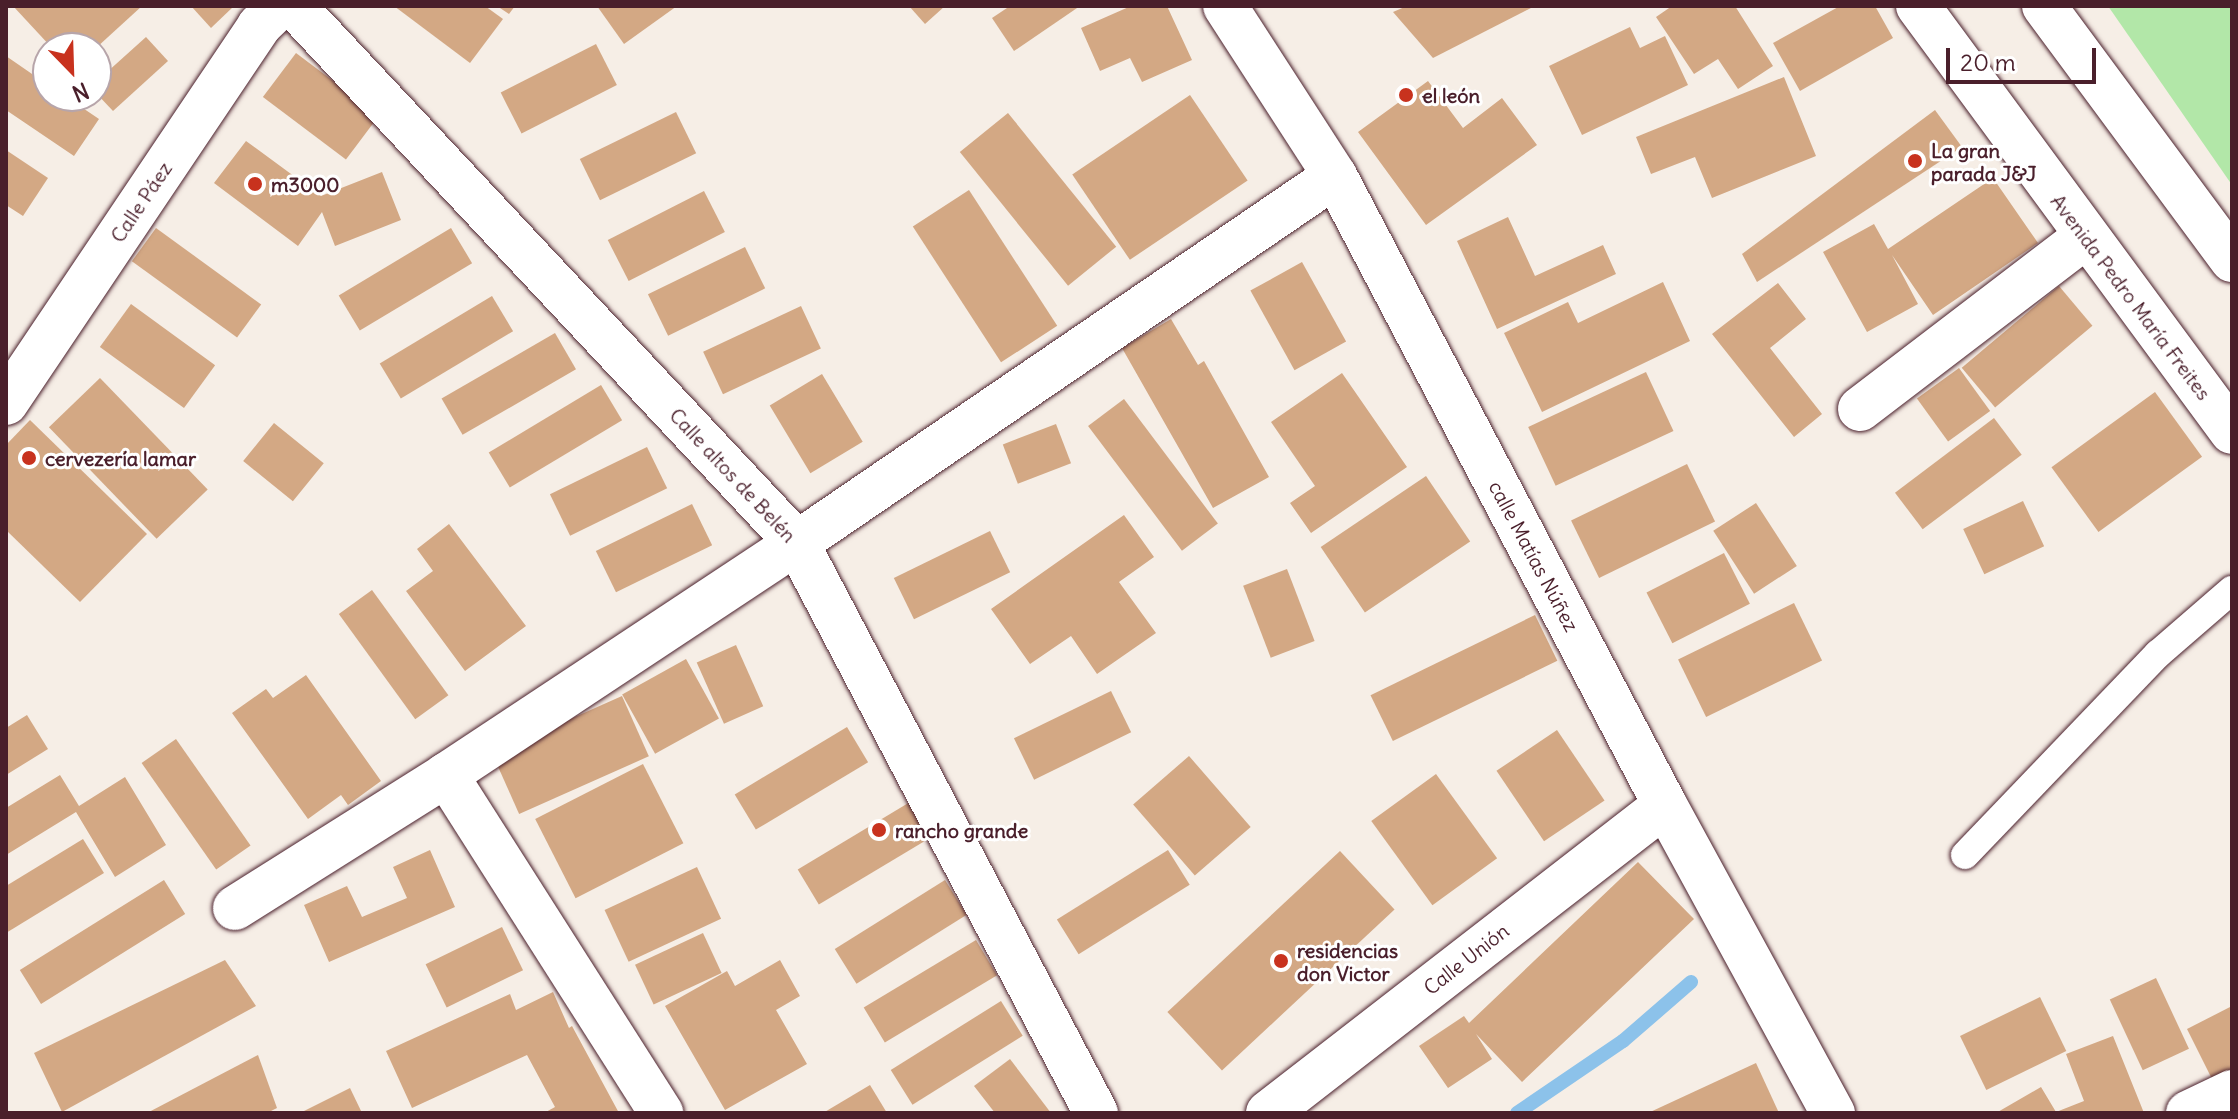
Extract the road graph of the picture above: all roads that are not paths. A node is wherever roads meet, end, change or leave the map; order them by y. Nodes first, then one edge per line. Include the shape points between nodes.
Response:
1 (280, 6) edge
2 (294, 6) edge
3 (1225, 6) edge
4 (1918, 6) edge
5 (2044, 6) edge
6 (1335, 176) junction
7 (2086, 236) junction
8 (2232, 260) edge
9 (6, 403) edge
10 (1860, 409) dead end
11 (2232, 432) edge
12 (797, 543) junction
13 (2232, 590) edge
14 (446, 775) junction
15 (1665, 805) junction
16 (1965, 855) dead end
17 (235, 908) dead end
18 (2232, 1092) edge
19 (661, 1113) edge
20 (1096, 1113) edge
21 (1268, 1113) edge
22 (1833, 1113) edge
23 (2188, 1113) edge

1 - 9 street, Calle Páez via 259,26
2 - 12 street, Calle altos de Belén
3 - 6 street, calle Matías Núñez
4 - 7 street, Avenida Pedro María Freites
5 - 8 street
6 - 12 street
6 - 15 street, calle Matías Núñez
7 - 10 street
7 - 11 street, Avenida Pedro María Freites
12 - 14 street
12 - 20 street, Calle altos de Belén
13 - 16 lane via 2158,654
14 - 17 street
14 - 19 street
15 - 21 street, Calle Unión
15 - 22 street, calle Matías Núñez
18 - 23 street

